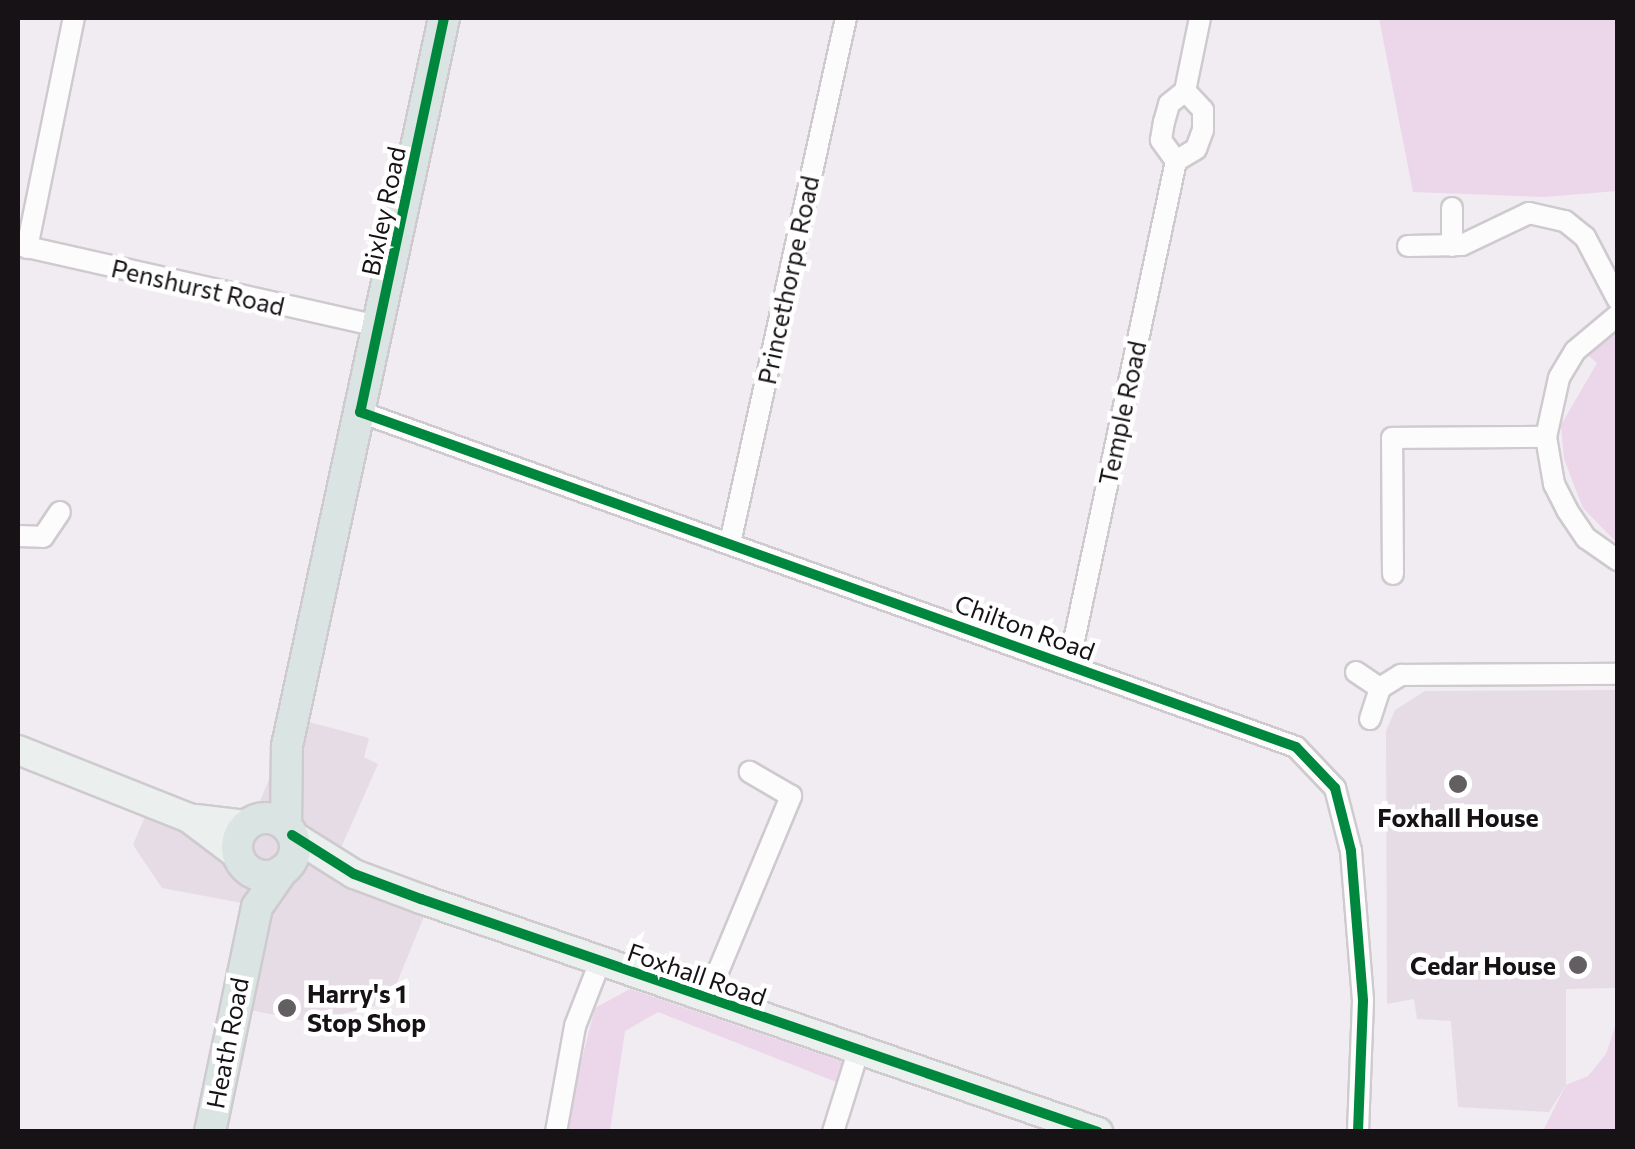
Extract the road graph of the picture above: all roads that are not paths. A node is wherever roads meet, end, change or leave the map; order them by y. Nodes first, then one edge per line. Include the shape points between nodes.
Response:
1 (74, 18) edge
2 (444, 18) edge
3 (846, 18) edge
4 (1200, 18) edge
5 (1185, 91) junction
6 (1176, 161) junction
7 (1452, 208) dead end
8 (22, 246) edge
9 (1408, 246) dead end
10 (1452, 246) junction
11 (1618, 300) edge
12 (1618, 316) edge
13 (378, 326) junction
14 (360, 412) junction
15 (1546, 438) junction
16 (60, 512) dead end
17 (18, 536) edge
18 (730, 544) junction
19 (1618, 560) edge
20 (1393, 574) dead end
21 (1069, 664) junction
22 (1356, 672) dead end
23 (1618, 674) edge
24 (1380, 688) junction
25 (1370, 719) dead end
26 (287, 746) junction
27 (20, 757) edge
28 (750, 772) dead end
29 (189, 818) junction
30 (249, 823) junction
31 (289, 831) junction
32 (241, 860) junction
33 (284, 870) junction
34 (354, 874) junction
35 (244, 956) junction
36 (600, 962) junction
37 (707, 998) junction
38 (858, 1052) junction
39 (210, 1132) edge
40 (556, 1132) edge
41 (832, 1132) edge
42 (1098, 1132) edge
43 (1358, 1132) edge

1 - 8 street
2 - 13 main road, Bixley Road
3 - 18 street, Princethorpe Road
4 - 5 street, Temple Road
5 - 6 street, Temple Road via 1169,104 1161,140
5 - 6 street, Temple Road via 1204,121 1196,149
6 - 21 street, Temple Road
7 - 10 street
8 - 13 street, Penshurst Road
9 - 10 street
10 - 11 street via 1479,241 1505,220 1529,213 1565,221 1585,236
12 - 15 street via 1575,352 1559,378
13 - 14 main road, Bixley Road
14 - 18 street, Chilton Road
14 - 26 main road, Bixley Road
15 - 19 street via 1566,510 1586,538
15 - 20 street via 1392,438
16 - 17 street via 44,537
18 - 21 street, Chilton Road
21 - 43 street, Chilton Road via 1278,738 1310,759 1335,788 1360,930
22 - 24 street
23 - 24 street via 1431,670 1401,675
24 - 25 street
26 - 30 main road, Bixley Road
26 - 31 main road, Bixley Road
27 - 29 street
28 - 37 street via 791,796
29 - 30 street
29 - 32 street
30 - 31 main road via 272,819
30 - 32 main road via 238,838
31 - 33 main road via 294,855
31 - 34 street, Foxhall Road
32 - 33 main road via 256,874
32 - 35 main road, Heath Road
33 - 34 street, Foxhall Road
33 - 35 main road, Heath Road via 257,907
34 - 36 street, Foxhall Road
35 - 39 main road, Heath Road
36 - 37 street, Foxhall Road
36 - 40 street via 575,1026
37 - 38 street, Foxhall Road
38 - 41 street
38 - 42 street, Foxhall Road

